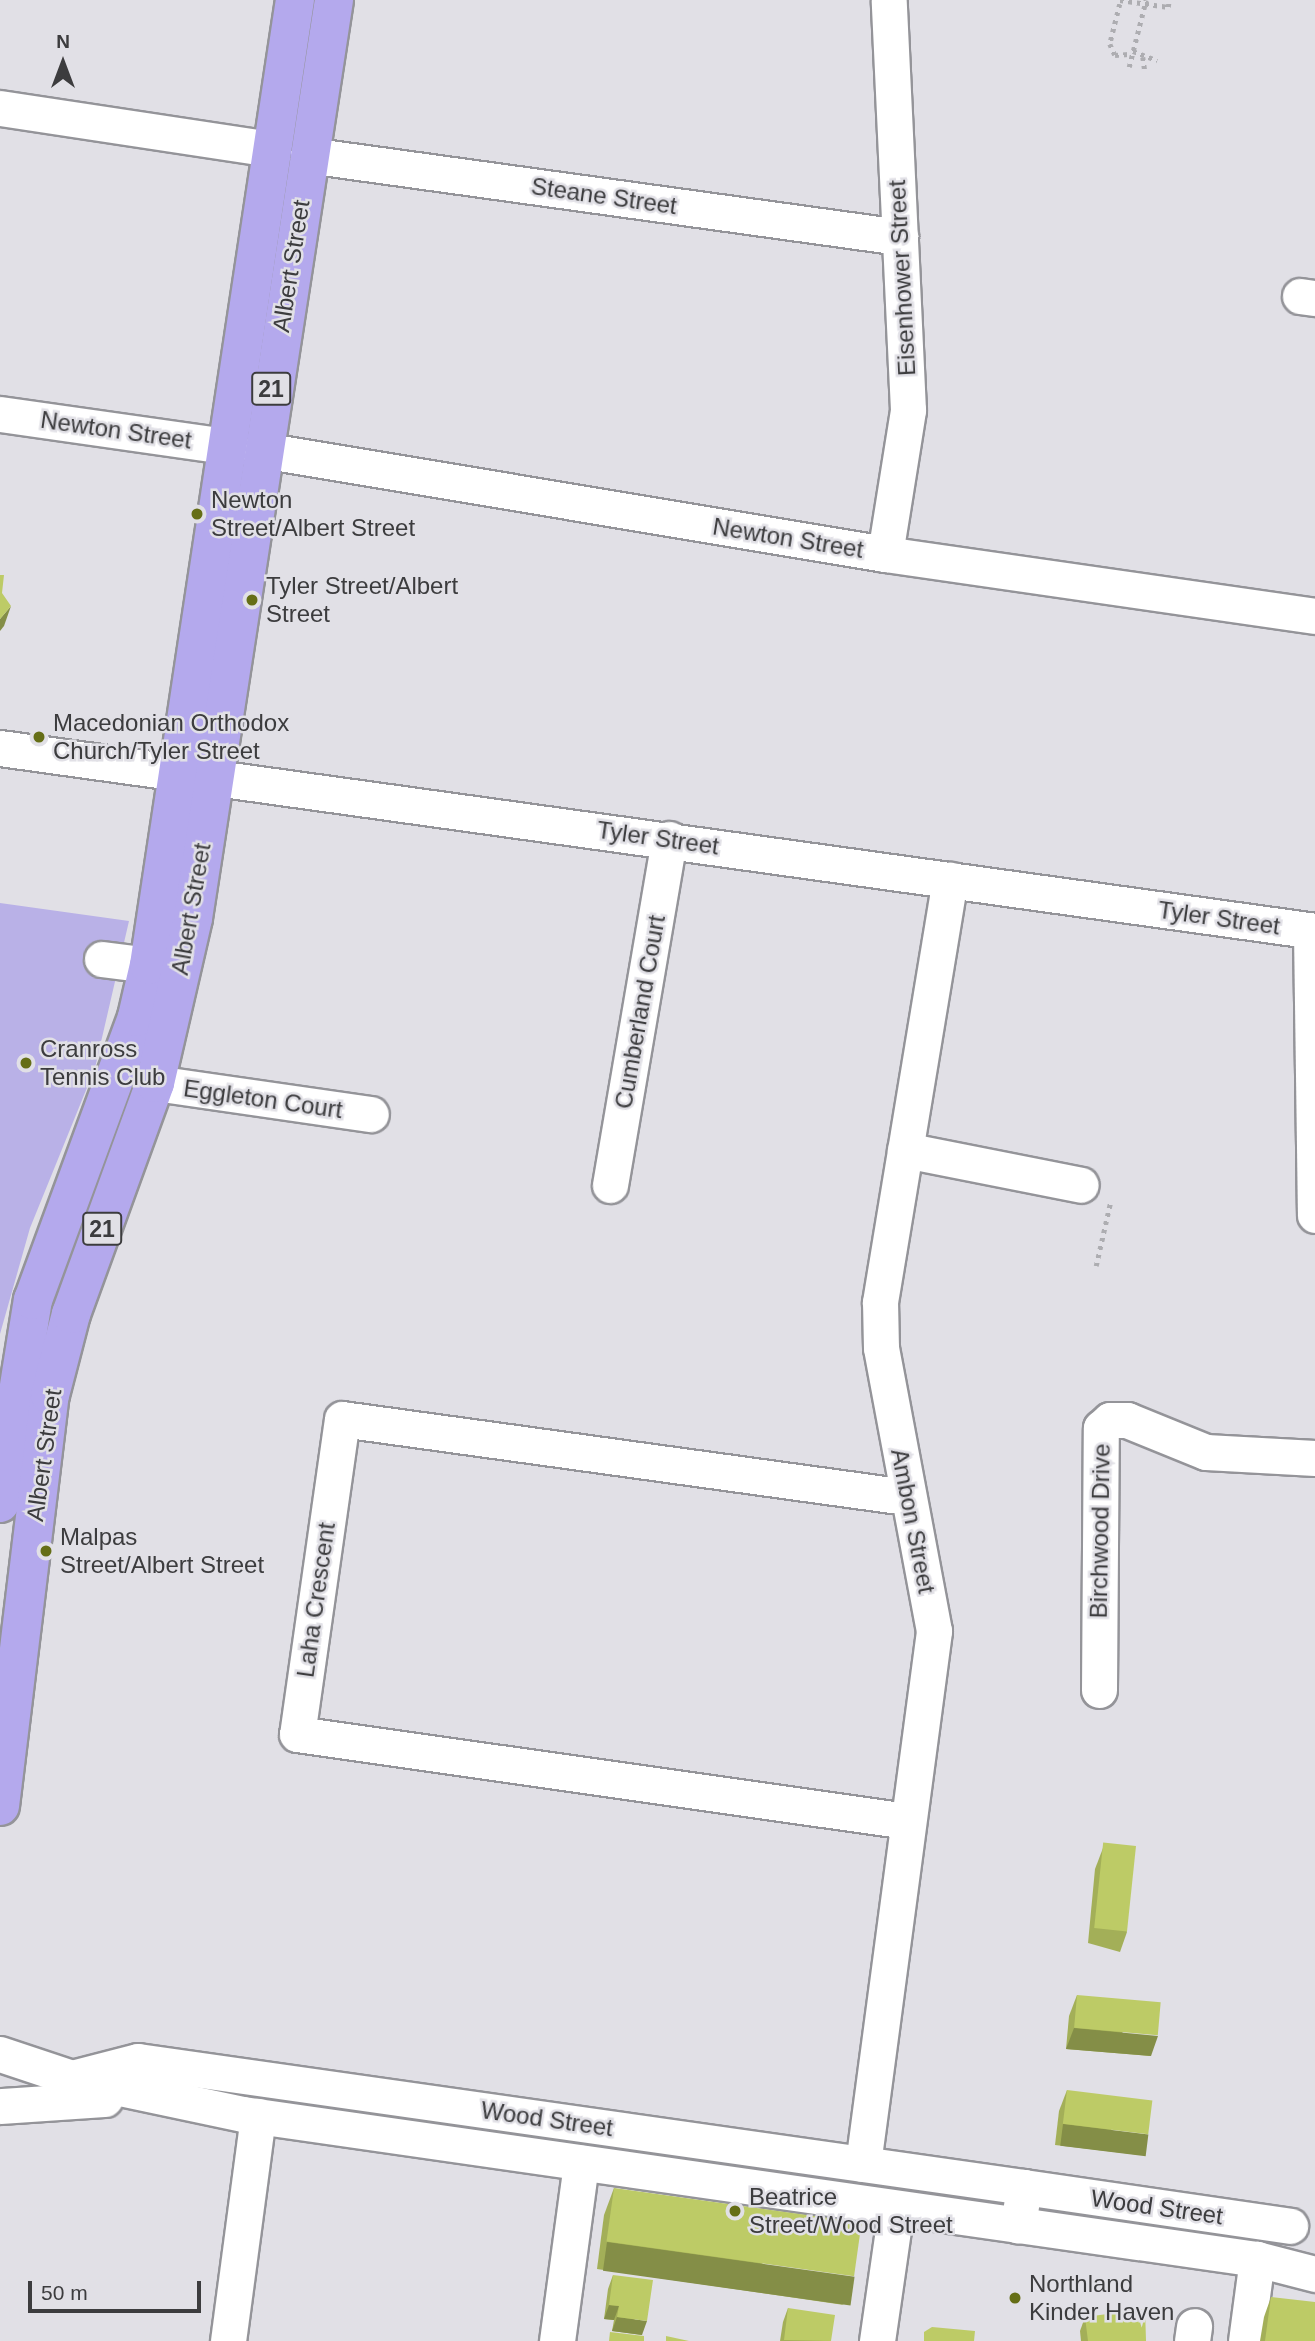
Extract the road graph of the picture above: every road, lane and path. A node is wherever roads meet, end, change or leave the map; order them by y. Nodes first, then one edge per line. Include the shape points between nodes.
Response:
1 (295, 0) edge
2 (334, 0) edge
3 (889, 0) edge
4 (1169, 0) edge
5 (1120, 2) edge
6 (1145, 3) edge
7 (1131, 52) junction
8 (1143, 57) junction
9 (1157, 60) dead end
10 (1129, 67) dead end
11 (1145, 71) dead end
12 (0, 108) edge
13 (290, 152) junction
14 (900, 237) junction
15 (0, 414) edge
16 (247, 449) junction
17 (885, 554) junction
18 (1315, 616) edge
19 (0, 748) edge
20 (195, 776) junction
21 (669, 839) junction
22 (950, 880) junction
23 (1313, 931) edge
24 (102, 959) dead end
25 (149, 965) junction
26 (155, 1083) junction
27 (371, 1114) dead end
28 (905, 1150) junction
29 (610, 1185) dead end
30 (1081, 1185) dead end
31 (1110, 1204) dead end
32 (1315, 1215) edge
33 (1096, 1266) dead end
34 (33, 1300) junction
35 (71, 1314) junction
36 (1315, 1458) edge
37 (906, 1497) junction
38 (0, 1503) edge
39 (7, 1682) edge
40 (1099, 1690) dead end
41 (0, 1806) edge
42 (907, 1821) junction
43 (0, 2054) edge
44 (72, 2078) junction
45 (151, 2097) junction
46 (0, 2106) edge
47 (258, 2116) junction
48 (581, 2163) junction
49 (863, 2164) junction
50 (1024, 2188) junction
51 (896, 2209) junction
52 (1018, 2226) junction
53 (1290, 2226) dead end
54 (1315, 2249) edge
55 (1257, 2259) junction
56 (1315, 2274) edge
57 (228, 2341) edge
58 (557, 2341) edge
59 (877, 2341) edge
60 (1246, 2341) edge

1 - 13 highway, Albert Street / 21
2 - 13 highway, Albert Street / 21
3 - 14 street, Eisenhower Street
4 - 6 path via 1168,7
5 - 6 path
5 - 7 path via 1110,44 1115,55
6 - 7 path
7 - 8 path
7 - 10 path
8 - 9 path
8 - 11 path
12 - 13 street, Steane Street
13 - 14 street, Steane Street
13 - 16 highway, Albert Street / 21
14 - 17 street, Eisenhower Street via 908,410
15 - 16 street, Newton Street
16 - 17 street, Newton Street
16 - 20 highway, Albert Street / 21
17 - 18 street, Newton Street
19 - 20 street, Tyler Street
20 - 21 street, Tyler Street
20 - 25 highway, Albert Street / 21
20 - 26 highway, Albert Street / 21 via 193,918
21 - 22 street, Tyler Street
21 - 29 street, Cumberland Court
22 - 23 street, Tyler Street
22 - 28 street, Ambon Street
23 - 32 street
24 - 25 street
25 - 34 highway, Albert Street / 21 via 137,1017
26 - 27 street, Eggleton Court
26 - 35 highway, Albert Street / 21
28 - 30 street
28 - 37 street, Ambon Street via 880,1324
31 - 33 path
34 - 35 highway
34 - 38 highway, Albert Street / 21
35 - 39 highway, Albert Street / 21 via 50,1395
36 - 40 street, Birchwood Drive via 1182,1447 1127,1420 1110,1420 1101,1428
37 - 42 street, Ambon Street via 934,1631
37 - 42 street, Laha Crescent via 342,1419 296,1734
39 - 41 highway, Albert Street / 21
42 - 49 street, Ambon Street
43 - 44 street, Wood Street
44 - 45 street, Wood Street
44 - 49 street, Wood Street via 138,2061
45 - 46 street
45 - 47 street, Wood Street
47 - 48 street, Wood Street
47 - 57 street
48 - 51 street, Wood Street
48 - 58 street
49 - 50 street, Wood Street
50 - 52 street
50 - 53 street, Wood Street
51 - 52 street, Wood Street
51 - 59 street
52 - 55 street, Wood Street
54 - 55 street, Wood Street
55 - 56 street, Wood Street
55 - 60 street

